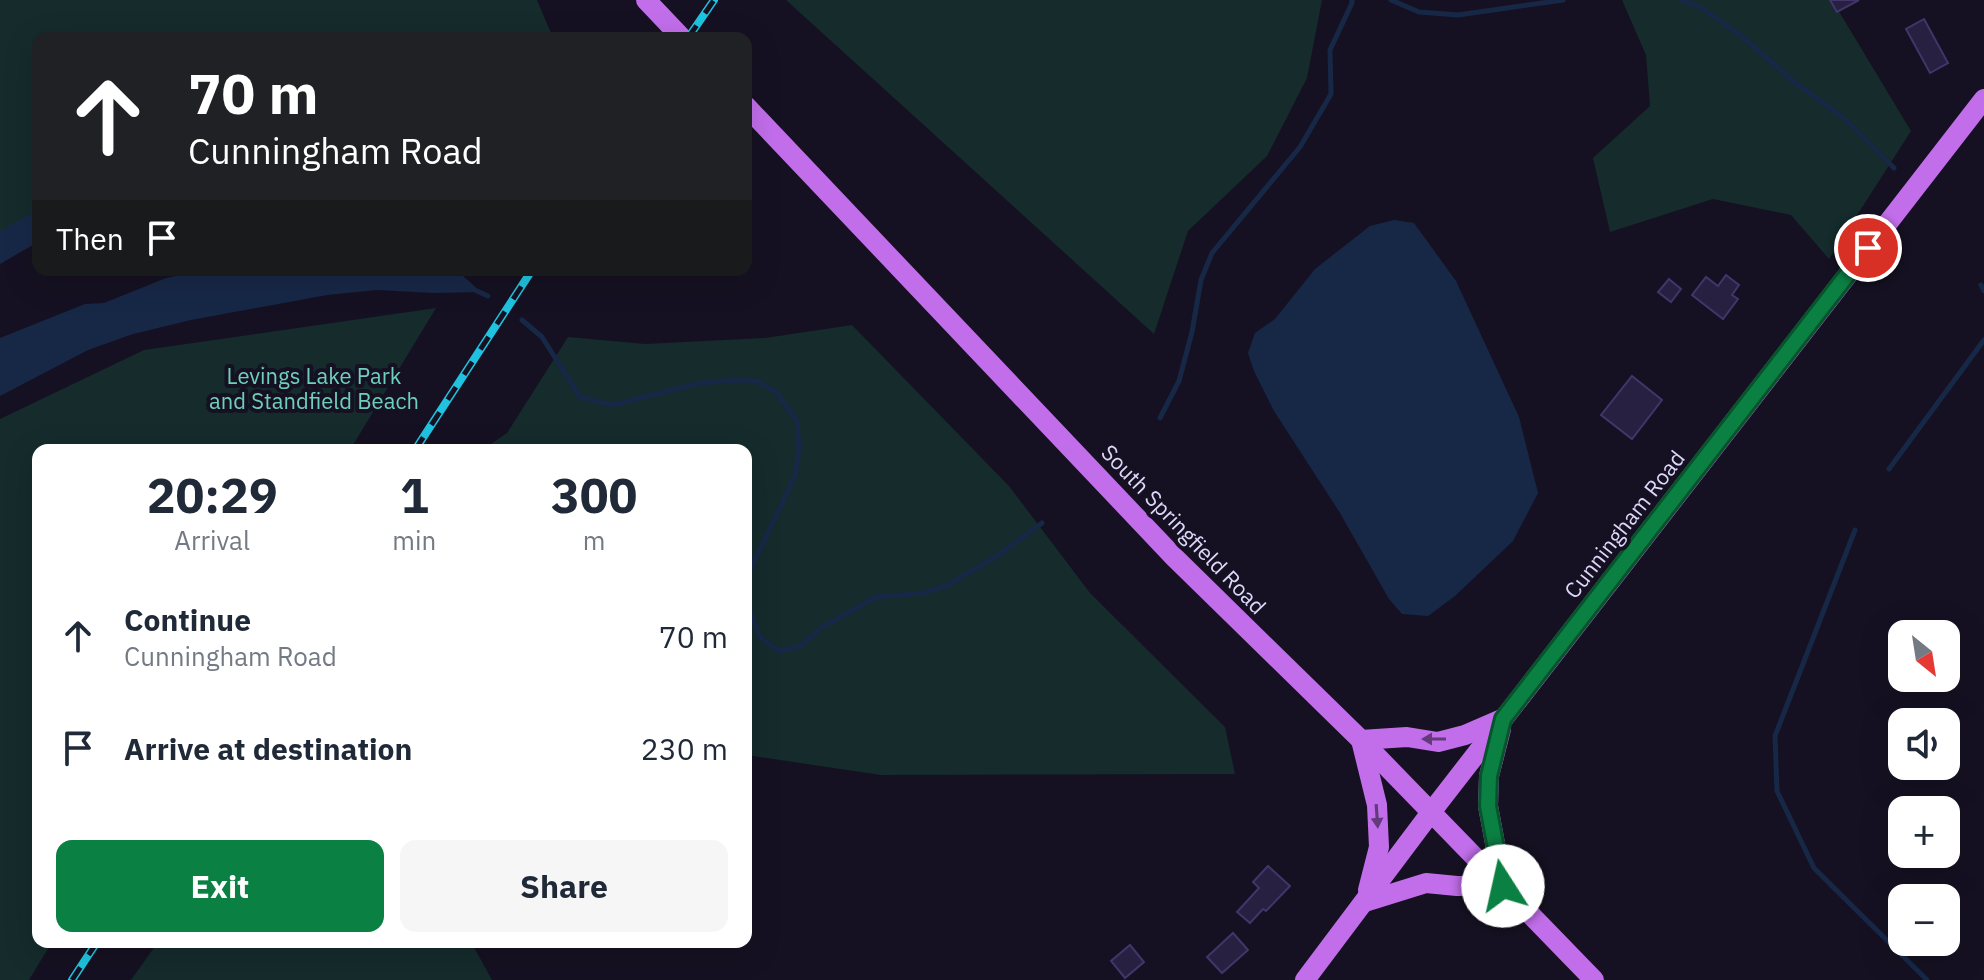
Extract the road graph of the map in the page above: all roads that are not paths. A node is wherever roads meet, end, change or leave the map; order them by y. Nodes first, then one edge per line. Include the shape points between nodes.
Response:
1 (646, 0) edge
2 (676, 32) edge
3 (1984, 99) edge
4 (752, 112) edge
5 (1503, 719) junction
6 (1361, 740) junction
7 (1432, 811) junction
8 (1503, 886) junction
9 (1365, 902) junction
10 (1305, 980) edge
11 (1594, 980) edge

1 - 2 main road
3 - 5 main road, Cunningham Road
4 - 6 main road, South Springfield Road via 1174,557
5 -> 6 main road via 1438,742 1407,737
5 - 7 main road, Cunningham Road
5 - 8 main road via 1489,776 1488,806
6 - 7 main road, South Springfield Road
6 -> 9 main road via 1377,805 1379,847
7 - 8 main road, South Springfield Road
7 - 9 main road, Cunningham Road
8 - 9 main road via 1426,883
8 - 11 main road, South Springfield Road
9 - 10 main road, Cunningham Road

